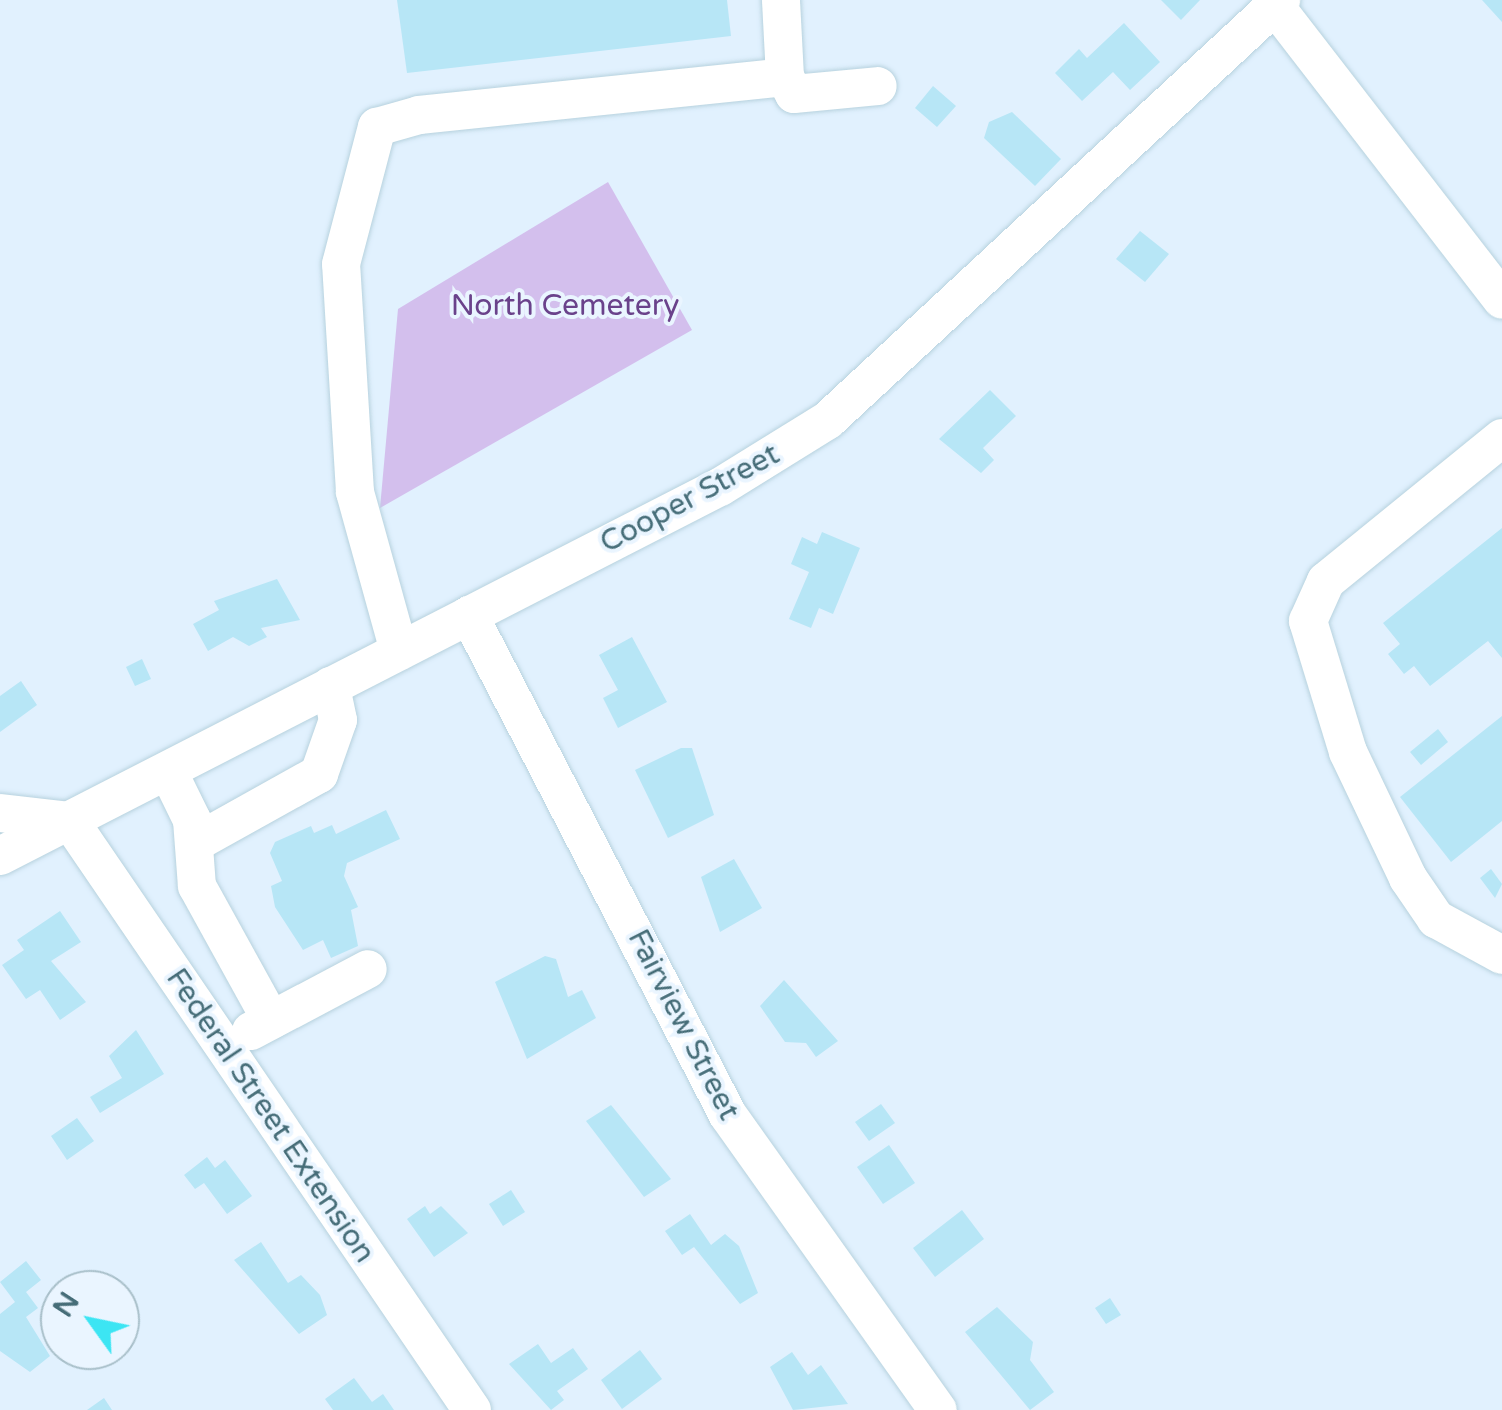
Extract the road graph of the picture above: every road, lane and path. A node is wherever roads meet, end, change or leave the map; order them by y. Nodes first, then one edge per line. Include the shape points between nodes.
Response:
1 (786, 1) edge
2 (1278, 3) edge
3 (785, 77) junction
4 (878, 86) dead end
5 (1502, 300) edge
6 (1502, 438) edge
7 (469, 615) junction
8 (400, 651) junction
9 (331, 686) junction
10 (168, 771) junction
11 (0, 813) edge
12 (70, 821) junction
13 (195, 843) junction
14 (0, 856) edge
15 (1502, 955) edge
16 (368, 969) dead end
17 (271, 1020) junction
18 (223, 1047) junction
19 (472, 1410) edge
20 (938, 1410) edge

1 - 3 street
2 - 5 street
2 - 7 street, Cooper Street via 842,410 720,486
3 - 4 street via 794,94
3 - 8 street via 419,114 377,127 341,264 356,492
6 - 15 street via 1326,580 1308,621 1348,752 1408,878 1436,919
7 - 8 street, Cooper Street
7 - 20 street, Fairview Street via 748,1148
8 - 9 street, Cooper Street
9 - 10 street, Cooper Street
9 - 13 street via 338,720 319,774
10 - 12 street, Cooper Street
10 - 13 street
11 - 12 street
12 - 14 street, Cooper Street
12 - 18 street, Federal Street Extension
13 - 17 street via 198,886 217,931
16 - 17 street
17 - 18 street
18 - 19 street, Federal Street Extension

